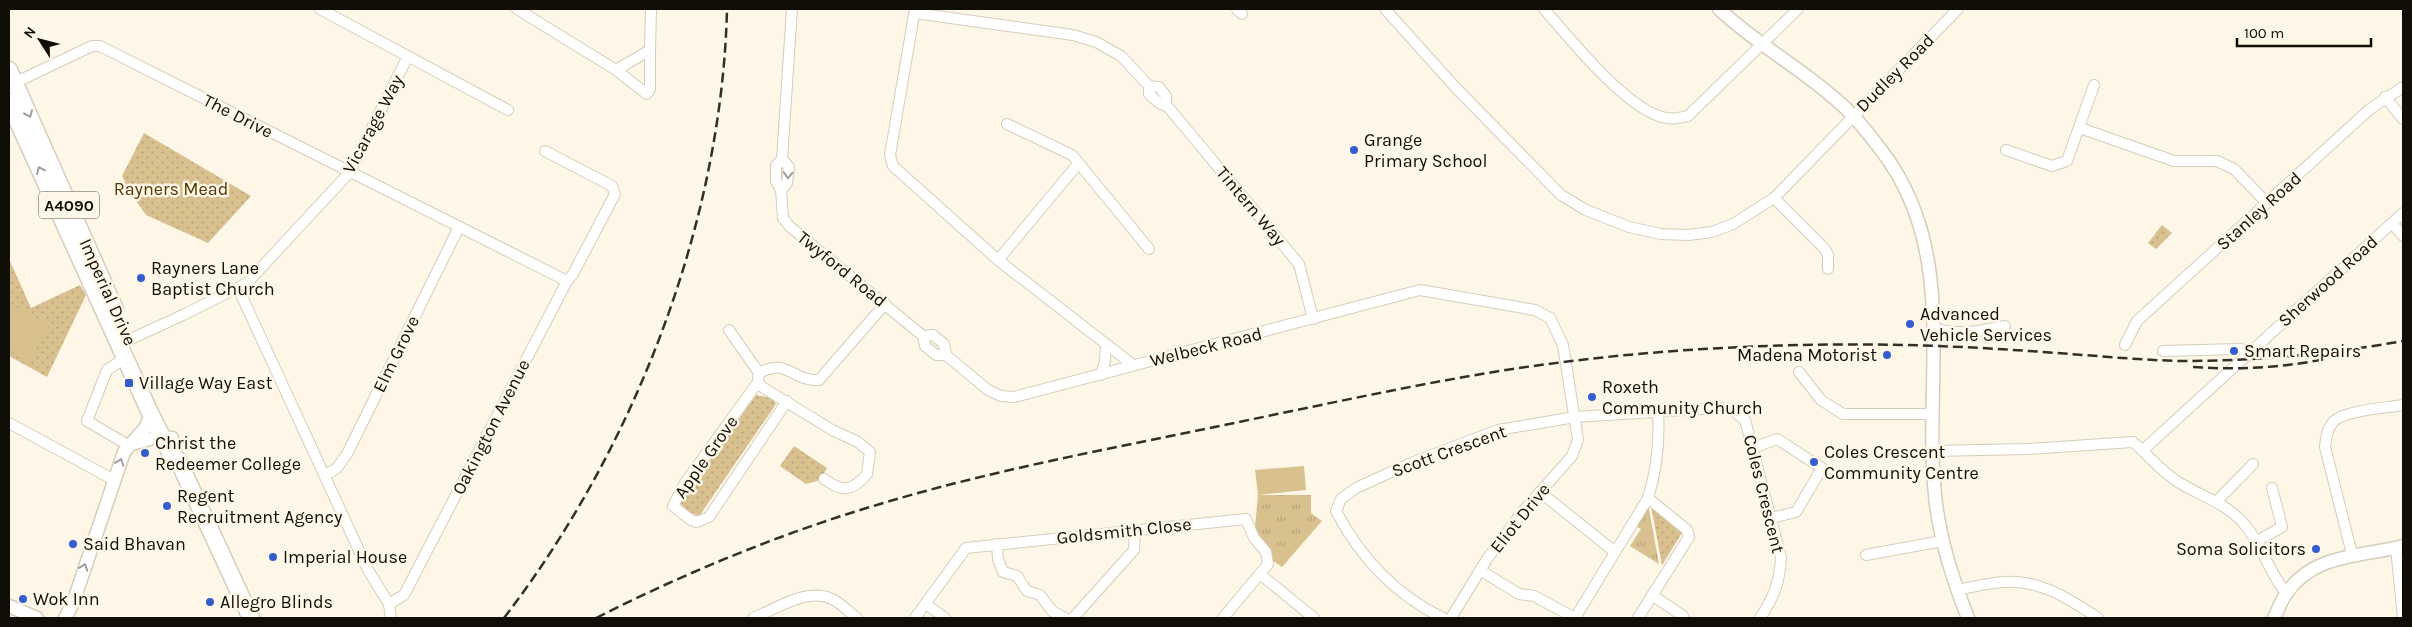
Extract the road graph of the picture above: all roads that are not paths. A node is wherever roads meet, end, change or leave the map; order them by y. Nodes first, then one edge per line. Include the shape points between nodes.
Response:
1 (320, 9) edge
2 (517, 9) edge
3 (651, 9) edge
4 (792, 9) edge
5 (1385, 9) edge
6 (1544, 9) edge
7 (1719, 9) edge
8 (1798, 9) edge
9 (1958, 9) edge
10 (915, 11) edge
11 (1762, 45) junction
12 (650, 50) junction
13 (408, 58) junction
14 (616, 70) junction
15 (11, 80) edge
16 (2094, 85) dead end
17 (2403, 87) edge
18 (2385, 97) junction
19 (9, 102) edge
20 (508, 110) dead end
21 (1853, 116) junction
22 (2403, 119) edge
23 (1007, 124) dead end
24 (2080, 128) junction
25 (2006, 150) dead end
26 (545, 152) dead end
27 (1078, 164) junction
28 (350, 172) junction
29 (1774, 198) junction
30 (2267, 203) junction
31 (2403, 213) edge
32 (2392, 223) junction
33 (459, 227) junction
34 (2403, 236) edge
35 (1149, 249) dead end
36 (998, 260) junction
37 (1828, 270) dead end
38 (567, 281) junction
39 (238, 288) junction
40 (885, 304) junction
41 (1313, 319) junction
42 (2005, 326) dead end
43 (1934, 328) junction
44 (729, 330) dead end
45 (1106, 345) junction
46 (2125, 345) dead end
47 (125, 347) junction
48 (2163, 351) dead end
49 (2249, 352) junction
50 (1133, 364) junction
51 (1799, 372) dead end
52 (1101, 375) junction
53 (759, 377) junction
54 (787, 401) junction
55 (2403, 405) edge
56 (1658, 412) junction
57 (1932, 414) junction
58 (151, 415) junction
59 (1575, 417) junction
60 (9, 423) edge
61 (167, 437) junction
62 (128, 445) junction
63 (1753, 448) junction
64 (2143, 450) junction
65 (1932, 451) junction
66 (2253, 464) dead end
67 (325, 475) junction
68 (824, 479) dead end
69 (114, 480) junction
70 (2272, 488) dead end
71 (1540, 492) junction
72 (1648, 498) junction
73 (2217, 501) junction
74 (1771, 518) junction
75 (1135, 530) junction
76 (1942, 541) junction
77 (2257, 541) junction
78 (999, 544) junction
79 (2400, 547) edge
80 (1616, 552) junction
81 (2352, 554) junction
82 (1866, 555) dead end
83 (1480, 570) junction
84 (1260, 574) junction
85 (1957, 590) junction
86 (2286, 593) junction
87 (1652, 595) junction
88 (389, 604) junction
89 (926, 604) junction
90 (9, 606) edge
91 (1682, 616) dead end
92 (68, 617) edge
93 (1578, 617) edge
94 (37, 618) edge
95 (251, 618) edge
96 (391, 618) edge
97 (753, 618) edge
98 (857, 618) edge
99 (915, 618) edge
100 (945, 618) edge
101 (1065, 618) edge
102 (1073, 618) edge
103 (1223, 618) edge
104 (1314, 618) edge
105 (1443, 618) edge
106 (1451, 618) edge
107 (1638, 618) edge
108 (1760, 618) edge
109 (1968, 618) edge
110 (2098, 618) edge
111 (2274, 618) edge
112 (2403, 618) edge

1 - 13 street
2 - 14 street
3 - 12 street
4 - 40 street, Twyford Road via 782,159 789,167 788,183 781,190 783,218
5 - 29 street, Dudley Road via 1550,185 1586,210 1629,227 1661,234 1688,235 1712,232 1733,224
6 - 11 street via 1580,50 1628,96 1650,112 1672,120 1688,116
7 - 11 street
8 - 11 street
9 - 21 street, Dudley Road
10 - 36 street, Welbeck Road via 890,156 893,166
10 - 41 street, Tintern Way via 1073,35 1096,42 1121,56 1149,86 1159,87 1166,96 1166,105 1298,264
11 - 21 street via 1810,78
12 - 14 street
12 - 14 street via 650,89 647,94
13 - 20 street
13 - 28 street, Vicarage Way
15 - 28 street, The Drive via 92,46 100,46
15 -> 47 main road, Imperial Drive / A4090
16 - 24 street
17 - 18 street, Stanley Road
18 - 22 street
18 - 30 street, Stanley Road
47 -> 19 main road, Imperial Drive / A4090
21 - 29 street, Dudley Road
21 - 43 street via 1891,164 1916,217 1927,250
23 - 27 street via 1065,150
24 - 25 street via 2067,161 2052,166
24 - 30 street via 2174,161 2218,161 2234,168
26 - 38 street, Oakington Avenue via 612,186 615,194
27 - 35 street
27 - 36 street
28 - 33 street, The Drive
28 - 39 street, Vicarage Way
29 - 37 street via 1825,249
30 - 46 street, Stanley Road via 2137,321
31 - 32 street, Sherwood Road
32 - 34 street
32 - 49 street, Sherwood Road
33 - 38 street, The Drive
33 - 67 street, Elm Grove via 347,454 336,469
36 - 45 street, Welbeck Road
38 - 88 street, Oakington Avenue via 404,595
39 - 47 street, Vicarage Way
39 - 67 street
40 - 52 street, Twyford Road via 924,336 932,335 944,344 946,355 988,390 1001,396 1014,397
40 - 53 street via 818,380 810,381 783,367 774,367
41 - 50 street, Welbeck Road
41 - 59 street, Welbeck Road via 1420,290 1535,310 1550,318 1562,345
42 - 43 street via 1949,333
43 - 57 street
44 - 53 street
45 - 50 street, Welbeck Road
45 - 52 street
47 - 58 main road, Imperial Drive / A4090
47 - 61 main road, Imperial Drive / A4090
47 - 62 street, Vicarage Way via 107,370 87,421
48 - 49 street via 2241,349
49 - 64 street, Sherwood Road
50 - 52 street, Twyford Road
51 - 57 street via 1821,400 1843,414
53 - 54 street via 762,388
53 - 54 street, Apple Grove via 685,483 674,501 677,511 697,522 709,517
54 - 68 street via 870,452 867,474 855,485 839,488
55 - 81 street via 2346,415 2334,421 2326,434 2325,447
56 - 59 street, Coles Crescent
56 - 63 street, Coles Crescent via 1732,409 1745,420
56 - 72 street via 1660,441
57 - 65 street
58 - 61 main road, Imperial Drive / A4090
58 - 62 street via 145,428
59 - 71 street, Eliot Drive via 1578,440 1572,456
59 - 105 street, Scott Crescent via 1498,430 1411,462 1356,488 1341,499 1336,511 1368,560 1417,605
60 - 69 street
61 - 62 street
61 - 95 main road, Imperial Drive / A4090 via 171,454 178,460
69 -> 62 street
63 - 74 street, Coles Crescent
63 - 74 street via 1777,439 1822,468 1796,512
64 - 65 street via 2132,442
64 - 73 street via 2176,481
65 - 76 street via 1934,495
66 - 73 street
67 - 88 street via 368,570
92 -> 69 street
70 - 77 street via 2282,527
71 - 80 street
71 - 83 street, Eliot Drive
72 - 80 street
72 - 87 street via 1687,530 1689,538
73 - 77 street via 2245,524
74 - 108 street, Coles Crescent via 1781,557 1780,579
75 - 78 street, Goldsmith Close
75 - 84 street, Goldsmith Close via 1246,519 1254,538 1268,557 1268,564
75 - 102 street via 1134,550
76 - 82 street
76 - 85 street
77 - 86 street via 2278,584
78 - 89 street, Goldsmith Close via 963,550
78 - 101 street via 998,559 1003,572 1017,576 1027,591 1040,595 1052,611
79 - 81 street
79 - 112 street
80 - 93 street
81 - 86 street via 2330,560 2303,576
83 - 93 street via 1519,594 1534,596
83 - 106 street, Eliot Drive
84 - 103 street
84 - 104 street
85 - 109 street
85 - 110 street via 2003,582 2035,584 2064,596
86 - 111 street
87 - 91 street
87 - 107 street
88 - 96 street
89 - 99 street, Goldsmith Close
89 - 100 street
90 - 94 street
97 - 98 street via 808,595 832,599

